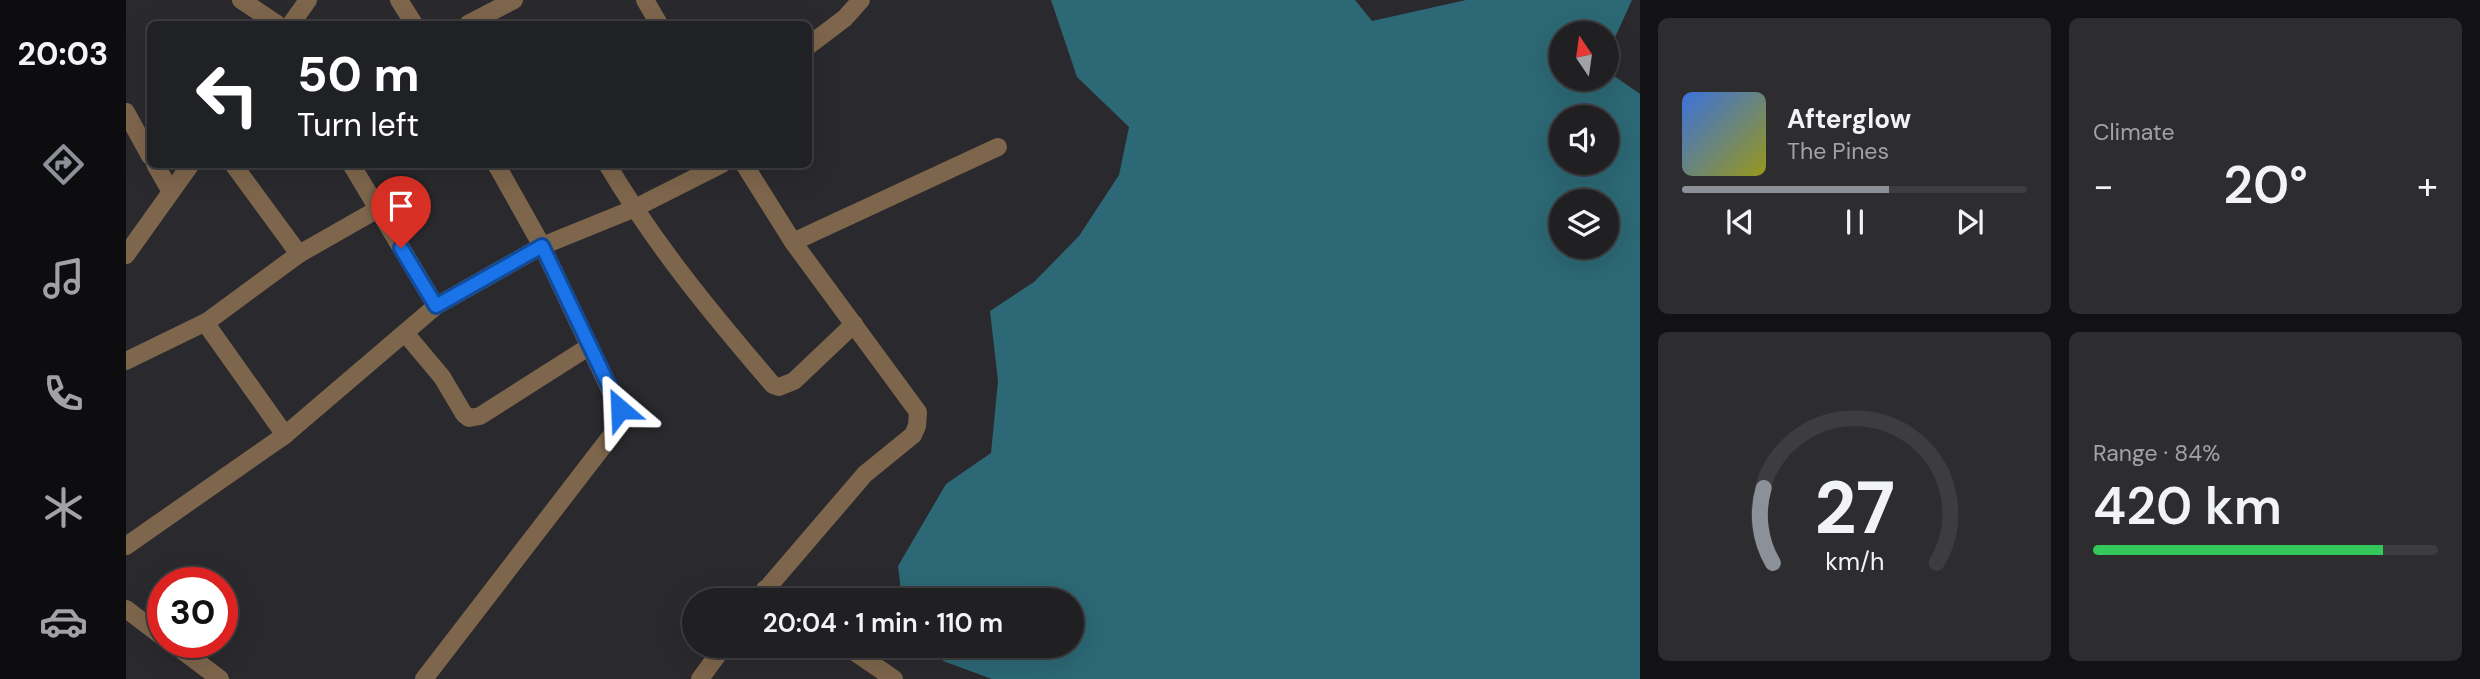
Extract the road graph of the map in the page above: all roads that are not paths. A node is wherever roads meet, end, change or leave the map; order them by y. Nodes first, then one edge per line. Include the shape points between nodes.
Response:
1 (241, 0) edge
2 (308, 0) edge
3 (399, 0) edge
4 (514, 0) edge
5 (645, 0) edge
6 (861, 0) edge
7 (272, 21) edge
8 (293, 21) edge
9 (412, 21) edge
10 (474, 21) edge
11 (657, 21) edge
12 (812, 43) edge
13 (126, 112) edge
14 (132, 138) edge
15 (998, 147) dead end
16 (147, 153) edge
17 (157, 168) edge
18 (188, 168) edge
19 (236, 168) edge
20 (353, 168) edge
21 (498, 168) edge
22 (609, 168) edge
23 (714, 168) edge
24 (747, 168) edge
25 (171, 192) junction
26 (378, 209) junction
27 (633, 209) junction
28 (793, 242) junction
29 (542, 246) junction
30 (299, 254) junction
31 (126, 255) edge
32 (436, 306) junction
33 (208, 321) junction
34 (854, 324) junction
35 (405, 333) junction
36 (590, 346) junction
37 (126, 361) edge
38 (285, 435) junction
39 (126, 546) edge
40 (767, 588) edge
41 (126, 609) edge
42 (147, 624) edge
43 (192, 658) edge
44 (715, 658) edge
45 (863, 658) edge
46 (220, 679) edge
47 (424, 679) edge
48 (700, 679) edge
49 (894, 679) edge

1 - 7 street
2 - 8 street
3 - 9 street
4 - 10 street
5 - 11 street
6 - 12 street
13 - 14 street
14 - 16 street
15 - 28 street
17 - 25 street
18 - 25 street
19 - 30 street
20 - 26 street
21 - 29 street
22 - 27 street
23 - 27 street
24 - 28 street
25 - 31 street
26 - 30 street
26 - 32 street
27 - 29 street
27 - 34 street via 689,286 779,387 794,382
28 - 34 street
29 - 32 street
29 - 36 street
30 - 33 street
32 - 35 street
33 - 37 street
33 - 38 street
34 - 40 street via 918,412 917,426 913,435 865,474
35 - 36 street via 469,418 480,416
35 - 38 street
36 - 47 street via 620,409 621,423
38 - 39 street
41 - 42 street
43 - 46 street
44 - 48 street
45 - 49 street

